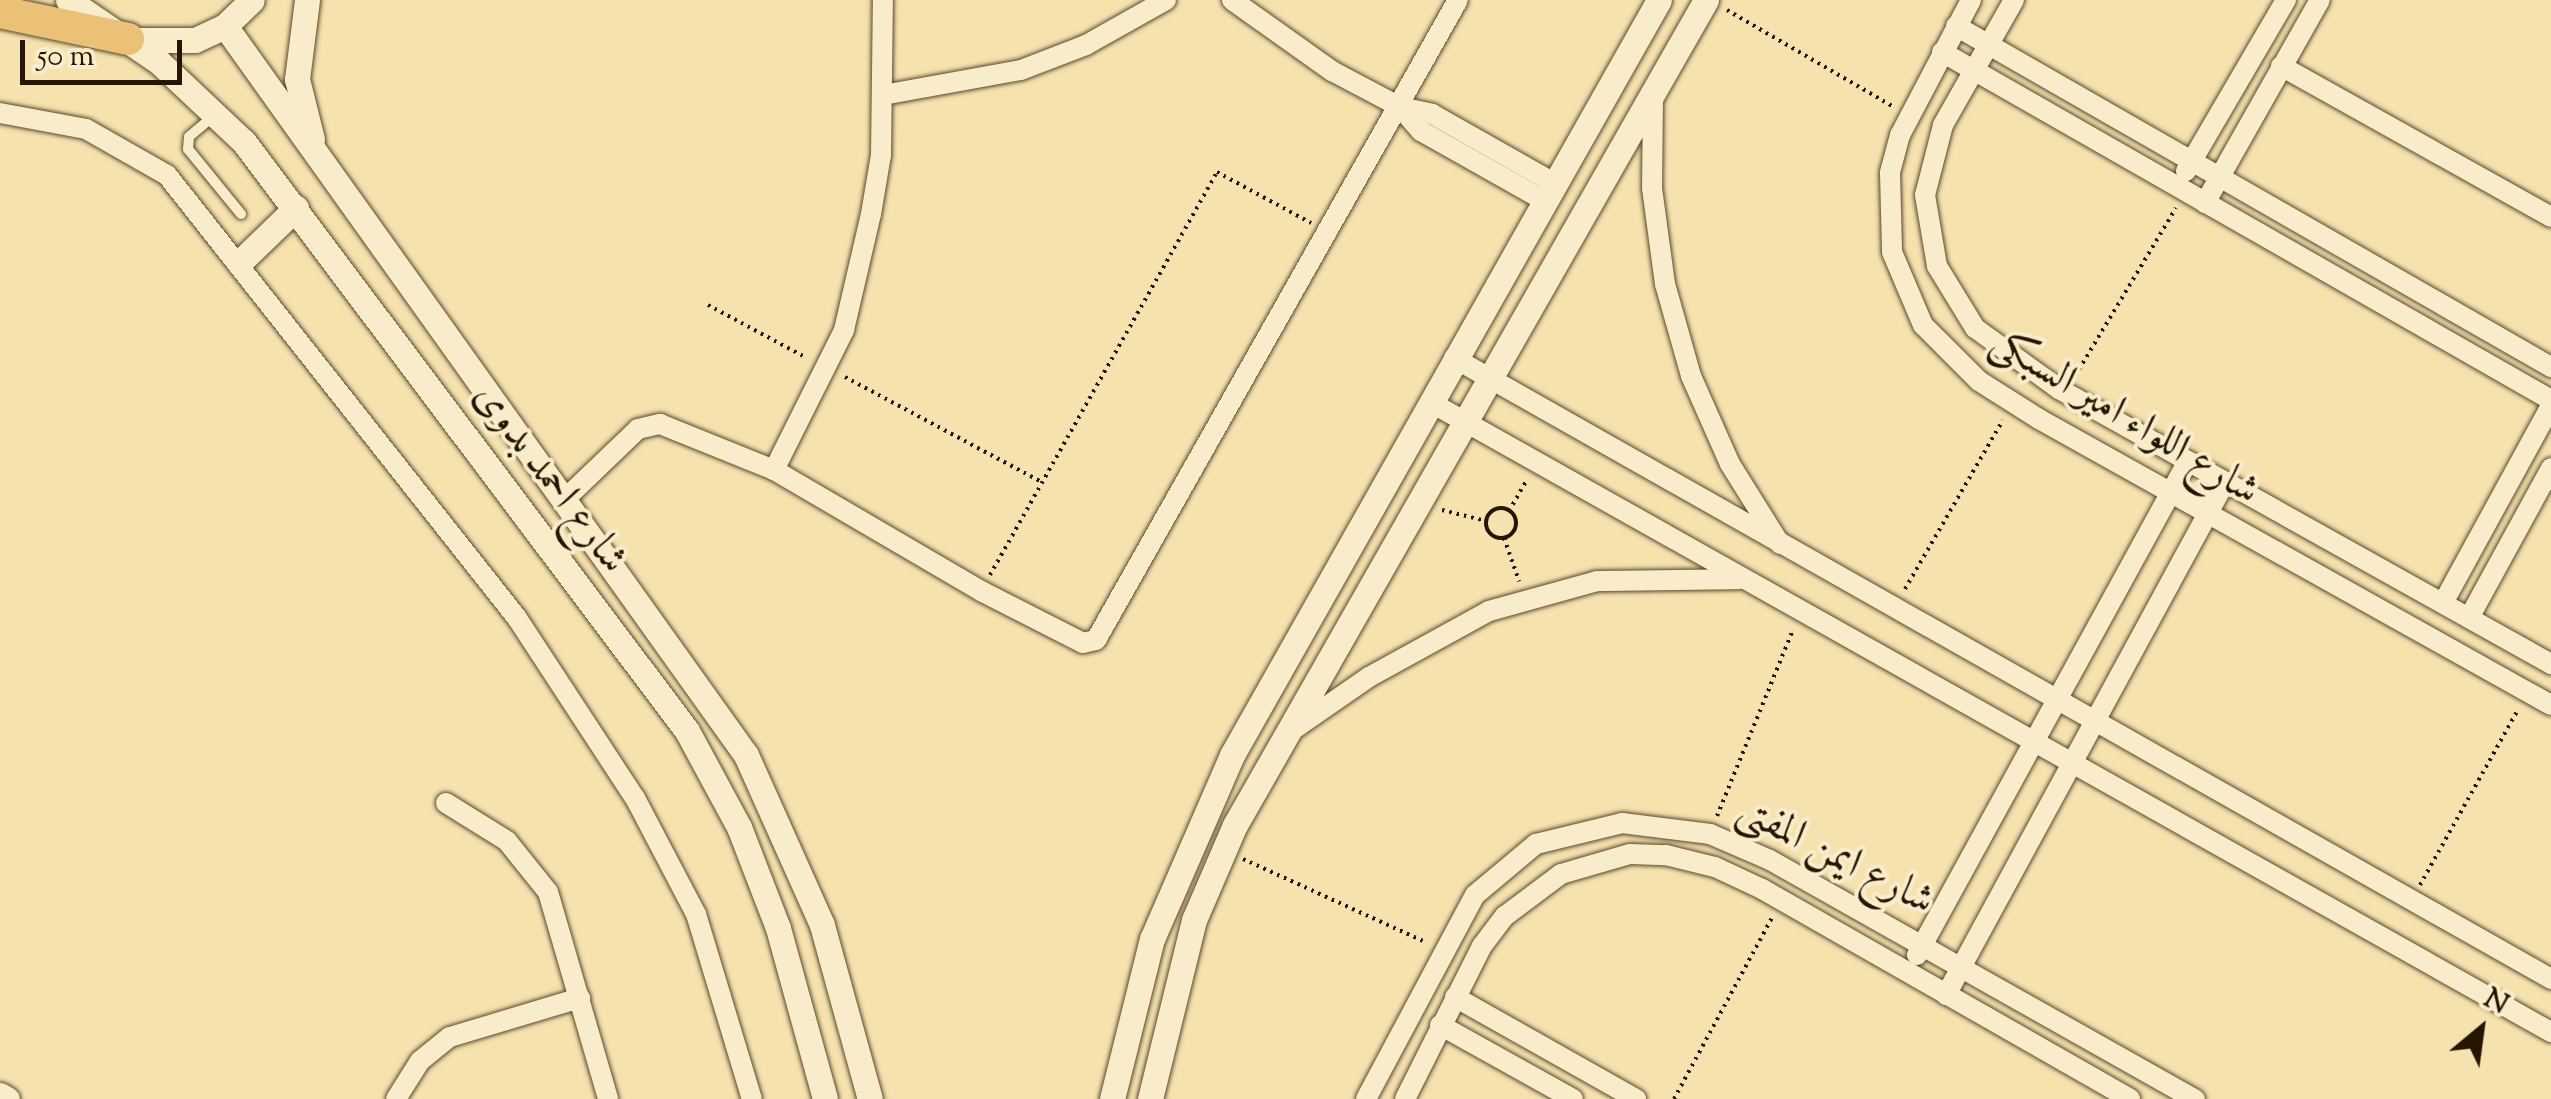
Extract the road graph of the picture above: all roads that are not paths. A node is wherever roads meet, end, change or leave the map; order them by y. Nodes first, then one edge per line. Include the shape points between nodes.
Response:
1 (68, 0) edge
2 (252, 0) edge
3 (307, 0) edge
4 (883, 0) edge
5 (1166, 0) edge
6 (1232, 0) edge
7 (1458, 0) edge
8 (1660, 0) edge
9 (1708, 0) edge
10 (1970, 0) edge
11 (2014, 0) edge
12 (2286, 0) edge
13 (2320, 0) edge
14 (0, 12) edge
15 (225, 26) junction
16 (1956, 26) junction
17 (128, 39) junction
18 (1988, 44) junction
19 (1942, 52) junction
20 (2281, 66) junction
21 (1974, 70) junction
22 (1653, 92) junction
23 (883, 95) junction
24 (1400, 108) junction
25 (217, 113) junction
26 (0, 114) edge
27 (315, 153) junction
28 (2192, 161) junction
29 (2220, 177) junction
30 (2181, 189) junction
31 (1550, 192) junction
32 (2206, 203) junction
33 (296, 208) junction
34 (242, 214) dead end
35 (2551, 217) edge
36 (240, 262) junction
37 (1454, 358) junction
38 (2551, 366) edge
39 (1487, 380) junction
40 (2062, 391) junction
41 (1430, 402) junction
42 (2551, 403) edge
43 (2039, 419) junction
44 (1462, 423) junction
45 (2188, 461) junction
46 (2551, 468) edge
47 (774, 470) junction
48 (2225, 482) junction
49 (2171, 492) junction
50 (566, 499) junction
51 (2208, 513) junction
52 (1782, 545) junction
53 (1743, 580) junction
54 (2443, 604) junction
55 (2469, 618) junction
56 (2551, 664) edge
57 (2057, 700) junction
58 (2551, 705) edge
59 (2092, 720) junction
60 (1286, 736) junction
61 (2034, 743) junction
62 (2069, 762) junction
63 (446, 804) dead end
64 (1923, 944) junction
65 (1961, 966) junction
66 (1907, 972) junction
67 (2551, 978) edge
68 (1946, 994) junction
69 (1455, 997) junction
70 (580, 998) junction
71 (1440, 1025) junction
72 (2551, 1032) edge
73 (409, 1077) junction
74 (0, 1095) edge
75 (7, 1099) edge
76 (396, 1099) edge
77 (416, 1099) edge
78 (608, 1099) edge
79 (752, 1099) edge
80 (825, 1099) edge
81 (870, 1099) edge
82 (1112, 1099) edge
83 (1150, 1099) edge
84 (1366, 1099) edge
85 (1405, 1099) edge
86 (1573, 1099) edge
87 (1636, 1099) edge
88 (2130, 1099) edge
89 (2194, 1099) edge

1 - 17 street, شارع احمد بدوى
2 - 15 street
3 - 27 street via 297,79
4 - 23 street
5 - 23 street via 1086,45 1022,70
6 - 24 street via 1286,44
7 - 24 street
8 - 31 street
9 - 22 street
10 - 16 street, شارع اللواء امير السبكى
11 - 18 street, شارع اللواء امير السبكى
12 - 28 street
13 - 20 street
14 - 17 highway
15 - 17 street via 178,43
15 - 27 street, شارع احمد بدوى
16 - 18 street
16 - 19 street, شارع اللواء امير السبكى
17 - 25 street, شارع احمد بدوى
18 - 21 street, شارع اللواء امير السبكى
18 - 28 street
19 - 21 street
19 - 43 street, شارع اللواء امير السبكى via 1909,116 1890,173 1887,213 1904,290 1949,356
20 - 29 street
20 - 35 street
21 - 30 street
21 - 40 street, شارع اللواء امير السبكى via 1930,159 1927,231 1953,299 1976,328
22 - 39 street
22 - 52 street via 1652,188 1665,284 1691,376 1730,464
23 - 47 street via 871,214 844,330
24 - 31 street via 1432,114
24 - 47 street via 1096,640 1084,643 981,591
25 - 33 street, شارع احمد بدوى
25 - 34 lane via 190,137 188,149
26 - 36 street via 86,129 134,152 168,175
27 - 50 street, شارع احمد بدوى
28 - 29 street
28 - 30 street
29 - 32 street
29 - 38 street
30 - 32 street
31 - 37 street
32 - 42 street
33 - 36 street
33 - 80 street, شارع احمد بدوى via 687,731 739,827 778,928
36 - 79 street via 518,618 634,798 696,914
37 - 39 street
37 - 41 street
39 - 44 street
39 - 52 street
40 - 43 street
40 - 45 street, شارع اللواء امير السبكى
41 - 44 street
41 - 82 street via 1193,836 1139,979
42 - 54 street
43 - 49 street, شارع اللواء امير السبكى
44 - 53 street
44 - 60 street
45 - 48 street, شارع اللواء امير السبكى
45 - 49 street
46 - 55 street
47 - 50 street via 648,425
48 - 51 street
48 - 54 street, شارع اللواء امير السبكى
49 - 51 street, شارع اللواء امير السبكى
49 - 57 street
50 - 81 street, شارع احمد بدوى via 746,755 782,825 822,924
51 - 58 street, شارع اللواء امير السبكى
51 - 59 street
52 - 57 street
53 - 60 street via 1598,581 1525,599 1448,630
53 - 61 street
54 - 55 street, شارع اللواء امير السبكى
55 - 56 street, شارع اللواء امير السبكى
57 - 59 street
57 - 61 street
59 - 62 street
59 - 67 street
60 - 83 street via 1194,920
61 - 62 street
61 - 64 street
62 - 65 street
62 - 72 street
63 - 70 street via 507,841 537,874 558,912
64 - 65 street, شارع ايمن المفتى
64 - 66 street
64 - 84 street, شارع ايمن المفتى via 1710,834 1622,822 1536,844 1475,895
65 - 68 street
65 - 89 street, شارع ايمن المفتى
66 - 68 street, شارع ايمن المفتى
66 - 69 street, شارع ايمن المفتى via 1715,867 1666,854 1594,861 1561,874 1505,916
68 - 88 street, شارع ايمن المفتى
69 - 71 street, شارع ايمن المفتى
69 - 87 street
70 - 73 street via 450,1037
70 - 78 street
71 - 85 street, شارع ايمن المفتى
71 - 86 street
73 - 76 street
73 - 77 street
74 - 75 street

